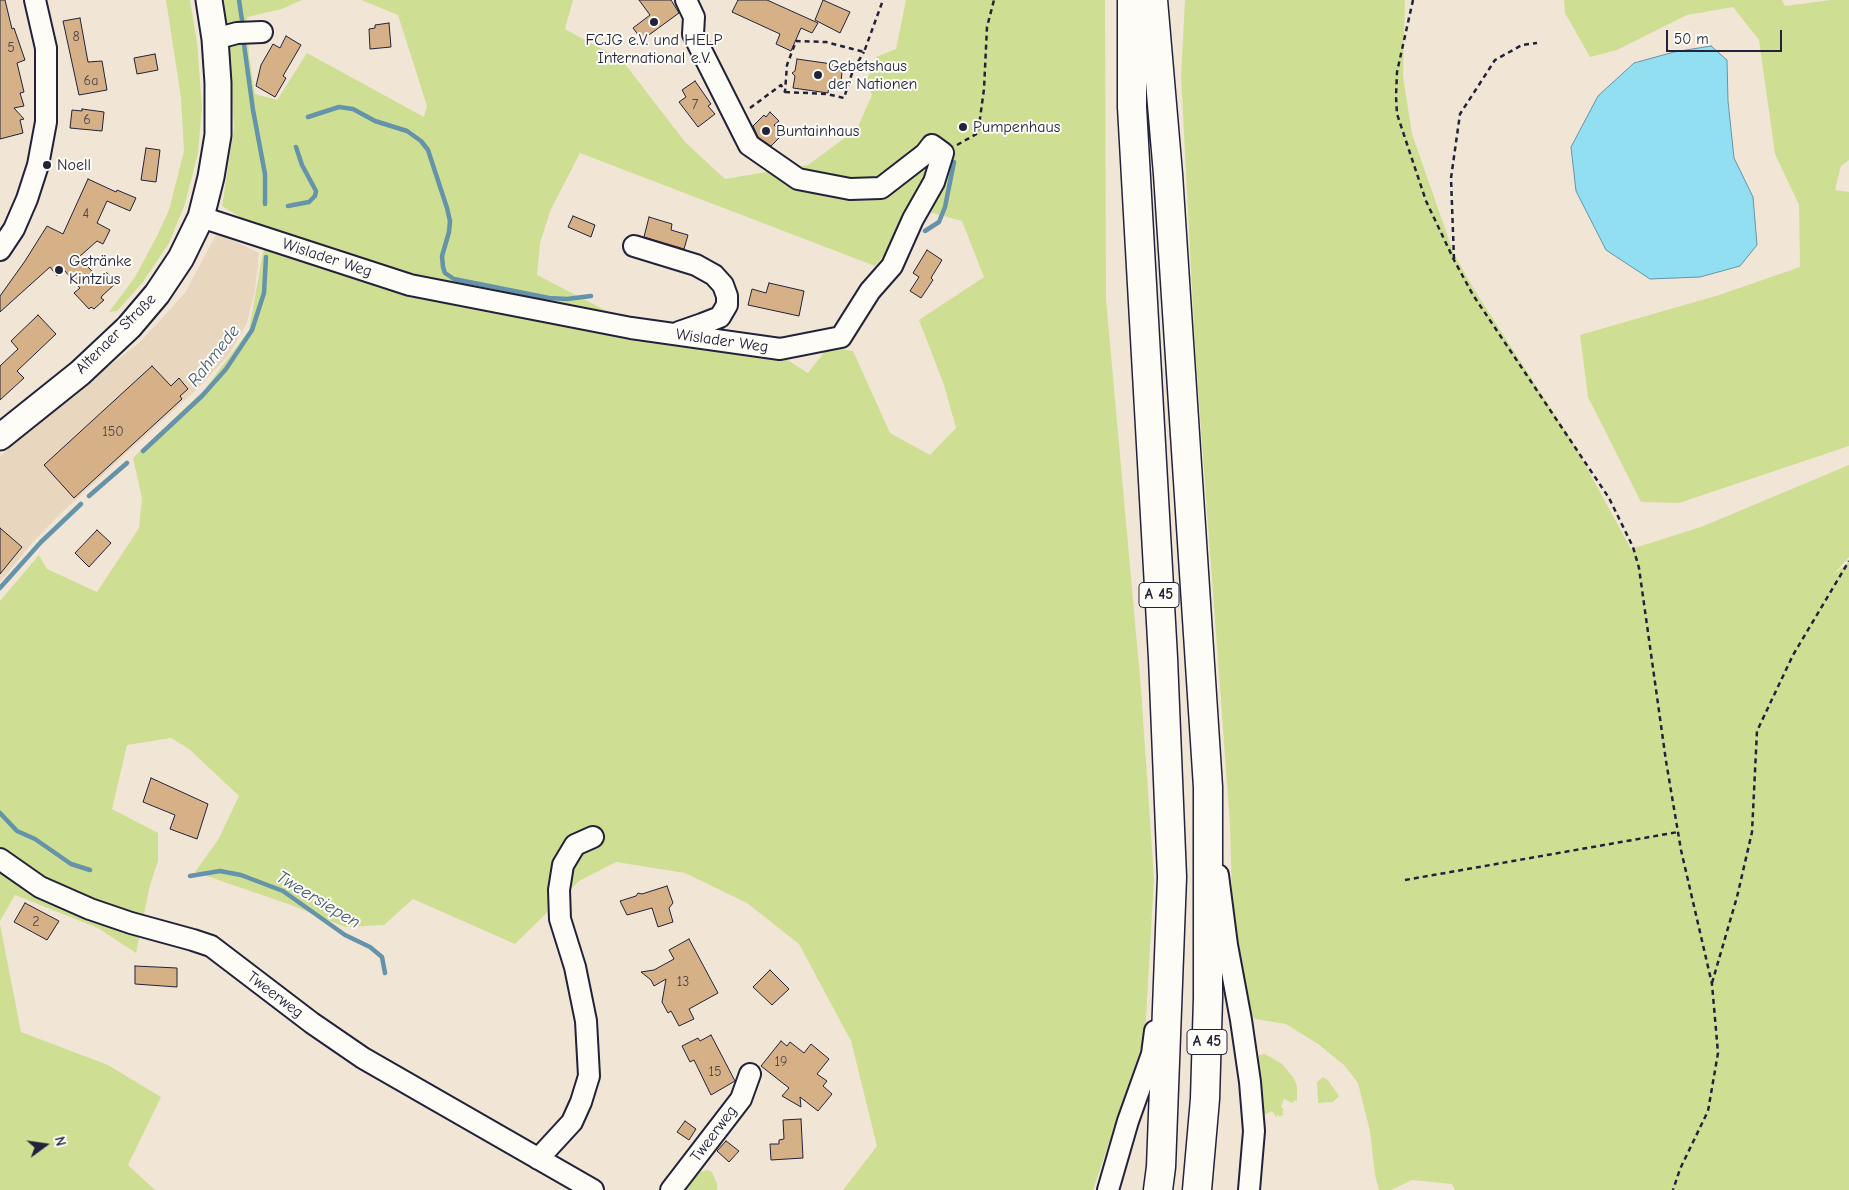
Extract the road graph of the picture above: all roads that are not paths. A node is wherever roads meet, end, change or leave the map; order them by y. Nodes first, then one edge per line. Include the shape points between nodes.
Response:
1 (35, 0) edge
2 (209, 0) edge
3 (686, 0) edge
4 (1132, 0) edge
5 (1153, 0) edge
6 (201, 217) junction
7 (634, 246) dead end
8 (0, 250) edge
9 (672, 334) junction
10 (0, 437) edge
11 (1208, 787) junction
12 (593, 837) dead end
13 (0, 859) edge
14 (1172, 877) junction
15 (750, 1074) dead end
16 (538, 1158) junction
17 (593, 1190) edge
18 (670, 1190) edge
19 (1108, 1190) edge
20 (1158, 1190) edge
21 (1197, 1190) edge
22 (1249, 1190) edge

1 - 8 street via 46,48 46,122 38,165 27,199 14,229
2 - 6 main road, Altenaer Straße via 240,34 218,84 218,135
3 - 9 street, Wislader Weg via 694,17 693,34 749,145 798,178 850,189 881,188 932,145 943,153 934,182 892,266 870,291 841,337 780,349
4 - 14 highway, A 45 via 1132,107
5 - 11 highway, A 45 via 1168,174
6 - 9 street, Wislader Weg via 410,285
6 - 10 main road, Altenaer Straße via 181,258 158,294 128,327 80,373
7 - 9 street via 696,265 714,275 725,290 727,306 720,316
11 - 21 highway, A 45 via 1208,998 1205,1098
11 - 22 street via 1227,945 1250,1082 1254,1131
12 - 16 street via 575,845 563,865 559,890 560,919 575,967 586,1021 589,1076 572,1122
13 - 16 street, Tweerweg via 40,887 81,905 210,946 363,1058
14 - 19 street via 1152,1054
14 - 20 highway, A 45
15 - 18 street, Tweerweg via 741,1099
16 - 17 street, Tweerweg

